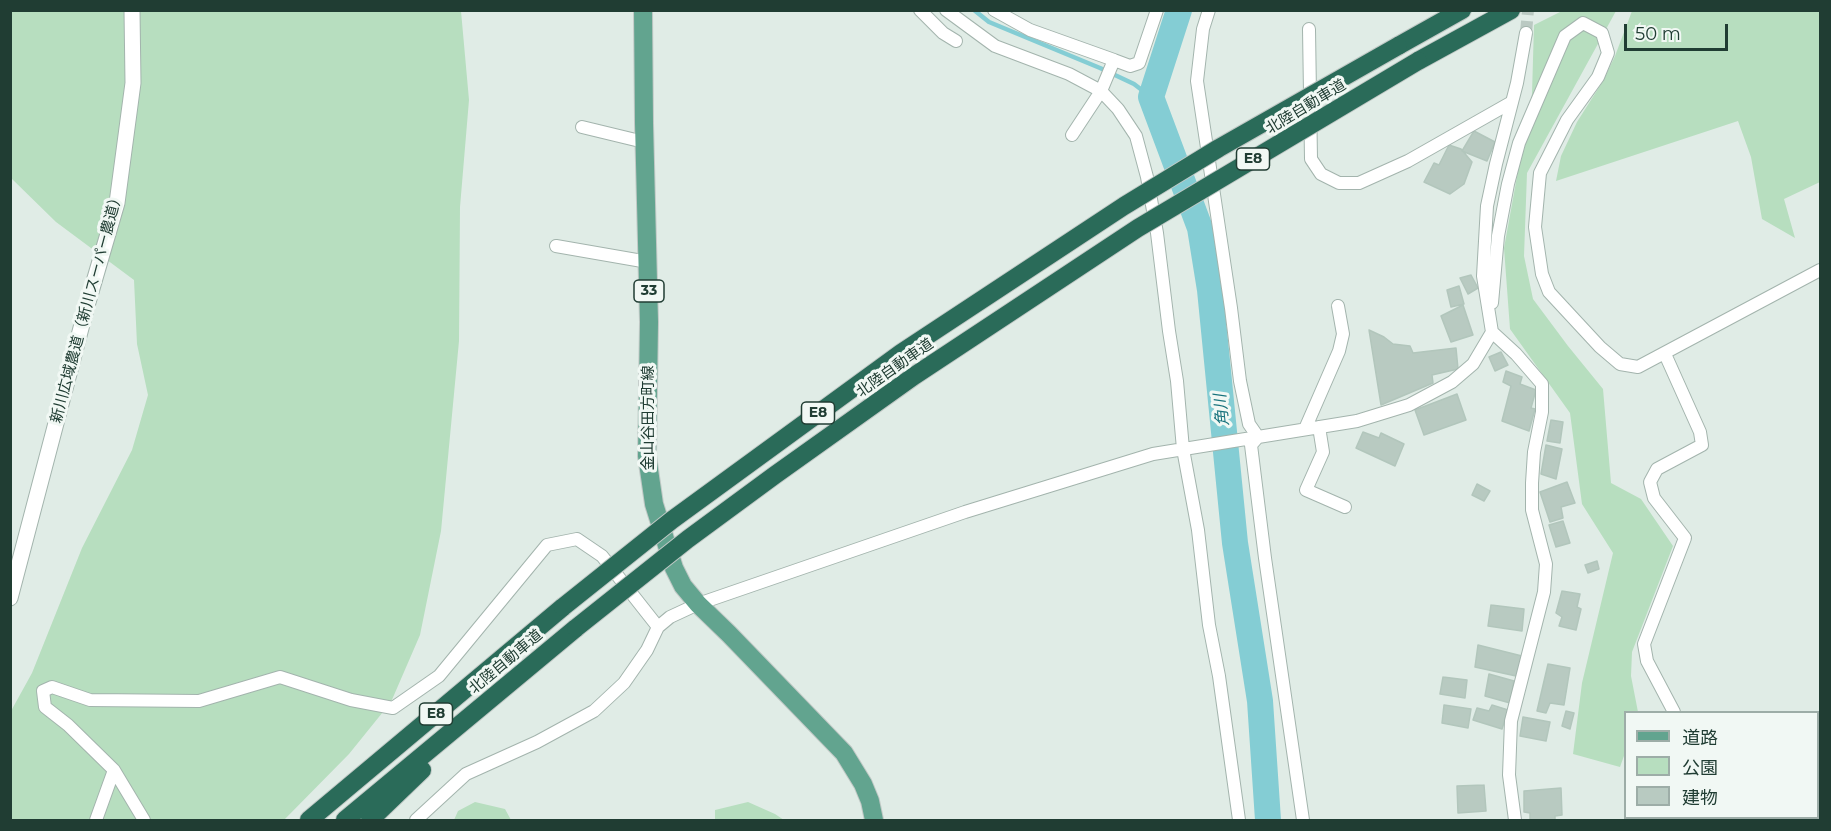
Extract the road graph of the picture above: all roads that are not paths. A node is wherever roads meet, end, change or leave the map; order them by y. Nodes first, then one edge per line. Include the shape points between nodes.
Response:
1 (132, 10) edge
2 (643, 10) edge
3 (920, 10) edge
4 (946, 10) edge
5 (1157, 10) edge
6 (1209, 10) edge
7 (1462, 10) edge
8 (1511, 10) edge
9 (1001, 13) edge
10 (1309, 29) dead end
11 (1526, 33) tunnel mouth
12 (956, 41) dead end
13 (1114, 60) junction
14 (1101, 91) junction
15 (1512, 102) junction
16 (582, 127) dead end
17 (1072, 135) dead end
18 (644, 142) junction
19 (556, 246) dead end
20 (648, 262) junction
21 (1821, 270) edge
22 (1338, 306) dead end
23 (1491, 316) junction
24 (1492, 332) junction
25 (1665, 354) junction
26 (1319, 427) junction
27 (1305, 429) junction
28 (1256, 437) junction
29 (1185, 448) junction
30 (1345, 507) dead end
31 (10, 598) edge
32 (698, 604) junction
33 (658, 627) junction
34 (545, 653) junction
35 (1673, 711) edge
36 (114, 770) junction
37 (96, 820) edge
38 (144, 820) edge
39 (309, 820) edge
40 (345, 820) edge
41 (370, 820) edge
42 (416, 820) edge
43 (874, 820) edge
44 (1239, 820) edge
45 (1303, 820) edge
46 (1515, 820) edge

1 - 31 street, 新川広域農道（新川スーパー農道） via 133,83 117,203
2 - 18 main road, 金山谷田方町線 / 33
3 - 12 street
4 - 14 street via 995,46 1069,74
5 - 13 street via 1138,63 1130,66
6 - 28 street via 1197,81 1240,381 1249,424
7 - 39 highway, 北陸自動車道 / E8, bridge via 1133,200 901,353 690,507 563,607
8 - 34 highway, 北陸自動車道 / E8, bridge via 1138,228 914,376 749,494
9 - 13 street via 1030,30
10 - 15 street via 1311,159 1322,174 1339,183 1359,183
11 - 15 street
13 - 14 street
14 - 17 street
14 - 29 street via 1136,136 1147,177
15 - 23 street via 1487,206 1483,276
16 - 18 street
18 - 20 main road, 金山谷田方町線 / 33
19 - 20 street
20 - 32 main road, 金山谷田方町線 / 33 via 650,485 674,568
21 - 25 street
22 - 27 street via 1342,334 1339,351
23 - 24 street
23 - 25 street via 1498,236 1519,143 1565,36 1583,23 1602,33 1608,52 1598,77 1567,120 1540,173 1535,227 1542,274 1549,292 1620,364 1638,367
24 - 26 street via 1473,364 1452,382 1409,405 1358,421
24 - 46 street via 1542,384 1532,510 1546,564 1544,592 1511,721 1509,775
25 - 35 street via 1700,432 1702,445 1657,469 1650,482 1654,498 1685,538 1644,644 1647,661
26 - 27 street
26 - 30 street via 1323,452 1306,490
27 - 28 street
28 - 29 street
28 - 45 street via 1251,445
29 - 32 street via 1153,454 965,512
29 - 44 street
32 - 33 street
32 - 43 main road, 金山谷田方町線 / 33 via 844,753 863,784
33 - 36 street via 602,556 577,539 548,545 439,676 393,708 351,700 280,677 199,701 90,700 52,687 43,691 45,707
33 - 42 street via 624,683 594,711 466,774
34 - 40 highway, 北陸自動車道 / E8
34 - 41 highway
36 - 37 street
36 - 38 street

